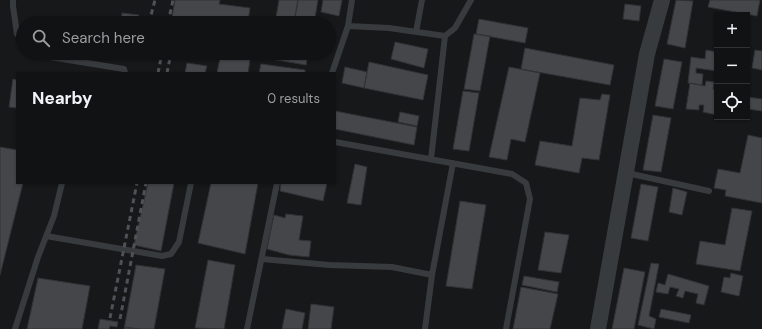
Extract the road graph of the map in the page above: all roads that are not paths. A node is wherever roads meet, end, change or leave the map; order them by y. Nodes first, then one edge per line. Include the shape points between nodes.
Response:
1 (14, 0) edge
2 (352, 0) edge
3 (422, 0) edge
4 (471, 0) edge
5 (662, 0) edge
6 (348, 26) junction
7 (16, 27) edge
8 (416, 32) junction
9 (445, 36) junction
10 (68, 60) edge
11 (125, 72) edge
12 (332, 72) edge
13 (336, 142) edge
14 (431, 159) junction
15 (453, 164) junction
16 (626, 173) junction
17 (62, 184) edge
18 (191, 184) edge
19 (277, 184) edge
20 (709, 191) dead end
21 (46, 236) junction
22 (262, 259) junction
23 (432, 275) junction
24 (15, 329) edge
25 (247, 329) edge
26 (425, 329) edge
27 (506, 329) edge
28 (598, 329) edge

1 - 7 lane
2 - 6 lane
3 - 8 lane
4 - 9 lane via 455,28
5 - 16 street via 647,54
6 - 8 lane
6 - 12 lane
8 - 9 lane
9 - 14 lane
10 - 11 lane via 124,69
13 - 14 lane
14 - 15 lane
15 - 23 lane
15 - 27 lane via 512,174 526,182 530,198
16 - 20 lane
16 - 28 street
17 - 21 lane
18 - 21 lane via 179,242 171,254 162,256
19 - 22 lane
21 - 24 lane
22 - 23 lane via 392,267
22 - 25 lane
23 - 26 lane

